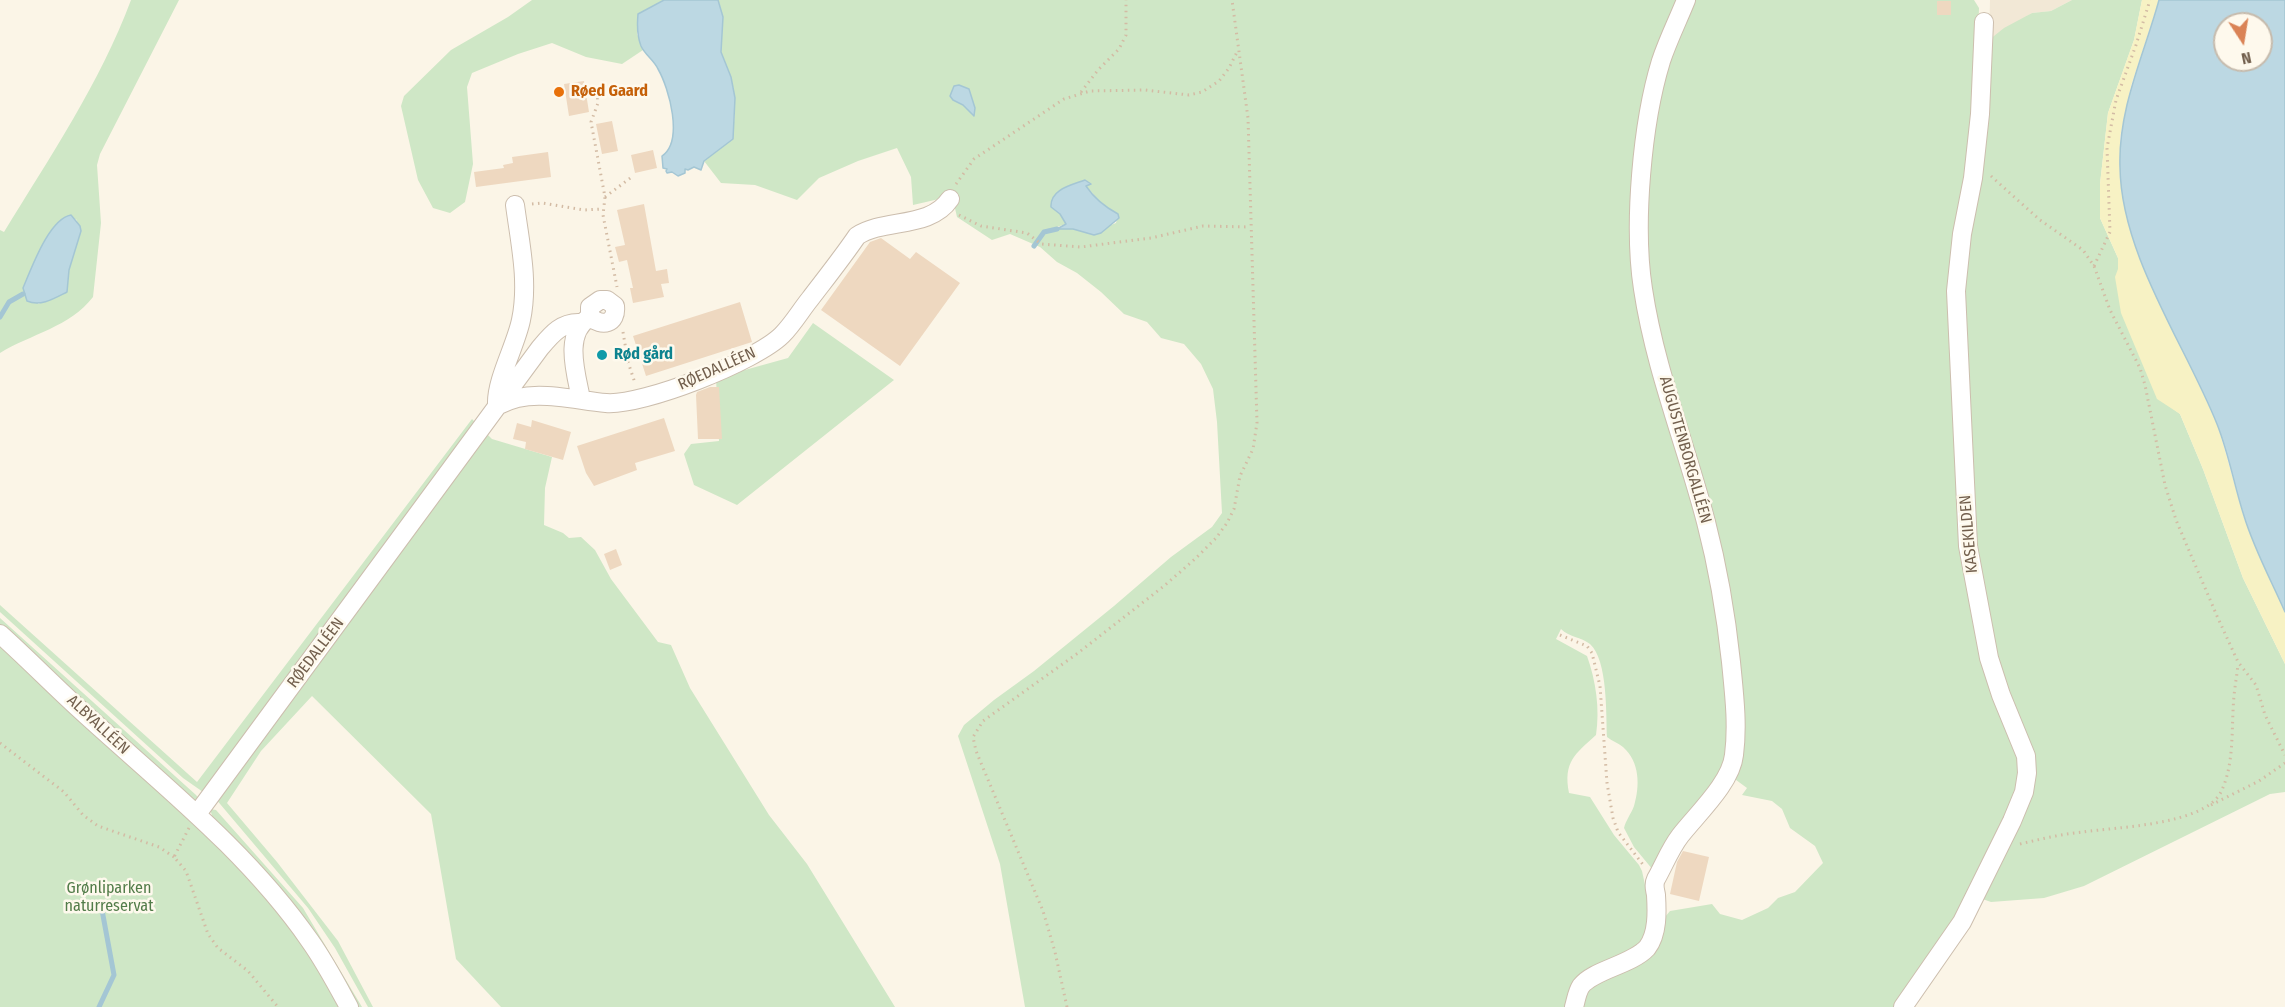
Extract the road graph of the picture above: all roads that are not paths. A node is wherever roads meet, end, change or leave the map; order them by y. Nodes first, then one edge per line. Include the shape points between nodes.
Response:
1 (1686, 0) edge
2 (1984, 22) dead end
3 (947, 204) road end
4 (515, 205) road end
5 (585, 320) junction
6 (612, 320) road end
7 (496, 357) dead end
8 (497, 398) junction
9 (581, 399) junction
10 (0, 634) edge
11 (197, 814) junction
12 (350, 1007) edge
13 (1574, 1007) edge
14 (1903, 1007) edge

1 - 13 street, AUGUSTENBORGALLÉEN via 1662,58 1650,113 1640,210 1640,266 1659,362 1719,577 1737,729 1732,766 1674,844 1654,882 1656,924 1649,945 1630,960 1588,980
2 - 14 street, KASEKILDEN via 1982,92 1956,291 1968,546 1989,658 2027,765 2024,792 1953,937
3 - 9 street, RØEDALLÉEN via 934,214 870,228 856,236 782,335 746,358 655,396 623,403
4 - 8 street, RØEDALLÉEN via 525,298
5 - 6 street via 606,324
5 - 8 street, RØEDALLÉEN via 561,326
5 - 9 street via 575,335 574,349
7 - 8 street
8 - 9 street, RØEDALLÉEN
8 - 11 street, RØEDALLÉEN
10 - 11 street, ALBYALLÉEN
11 - 12 street, ALBYALLÉEN via 293,918

